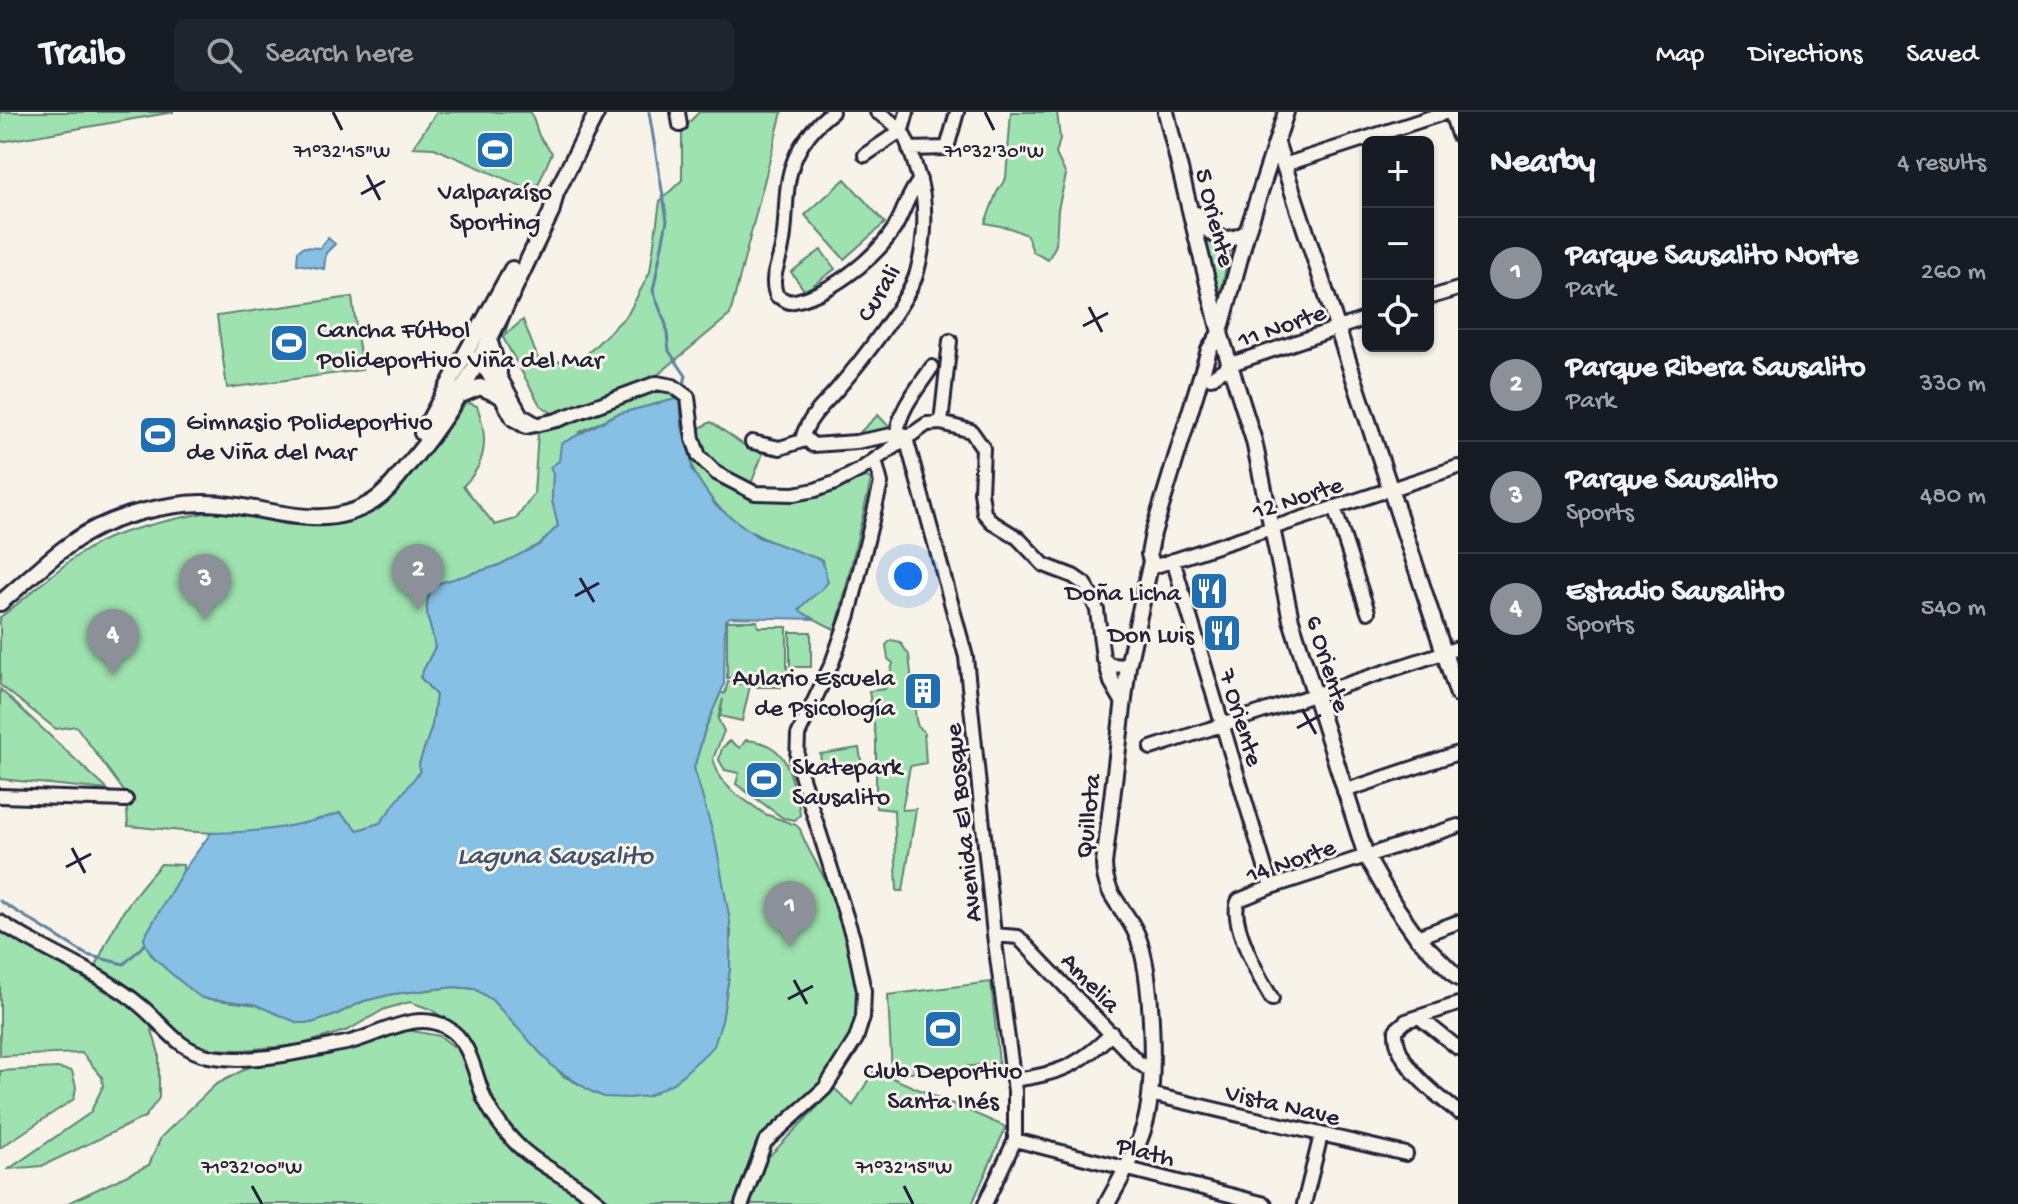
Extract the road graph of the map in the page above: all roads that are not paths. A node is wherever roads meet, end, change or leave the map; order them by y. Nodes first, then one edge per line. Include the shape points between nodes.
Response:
1 (597, 112) edge
2 (832, 112) edge
3 (877, 112) edge
4 (907, 112) edge
5 (957, 112) edge
6 (1166, 112) edge
7 (1286, 112) edge
8 (1449, 112) edge
9 (902, 130) junction
10 (1458, 135) edge
11 (1277, 144) junction
12 (909, 149) junction
13 (865, 155) dead end
14 (1284, 165) junction
15 (920, 180) junction
16 (556, 193) junction
17 (1190, 203) junction
18 (1247, 232) junction
19 (1458, 289) edge
20 (1434, 296) edge
21 (1362, 320) edge
22 (1338, 328) junction
23 (1220, 333) junction
24 (489, 339) junction
25 (950, 341) dead end
26 (476, 356) junction
27 (1231, 364) junction
28 (932, 367) dead end
29 (499, 372) junction
30 (1211, 378) junction
31 (499, 395) junction
32 (456, 397) junction
33 (941, 423) junction
34 (536, 424) junction
35 (901, 436) junction
36 (805, 440) junction
37 (752, 442) dead end
38 (875, 460) junction
39 (1458, 467) edge
40 (406, 468) junction
41 (1390, 489) junction
42 (1334, 507) junction
43 (1271, 528) junction
44 (1173, 560) junction
45 (1150, 565) junction
46 (0, 603) edge
47 (1368, 612) dead end
48 (1451, 650) edge
49 (1107, 664) junction
50 (1128, 666) junction
51 (1314, 694) junction
52 (1458, 695) edge
53 (1123, 701) junction
54 (1222, 724) junction
55 (1151, 748) dead end
56 (1458, 753) edge
57 (1344, 791) junction
58 (0, 796) edge
59 (126, 800) dead end
60 (1458, 826) edge
61 (1366, 856) junction
62 (1271, 887) junction
63 (0, 922) edge
64 (1458, 922) edge
65 (994, 935) junction
66 (1417, 937) junction
67 (1458, 978) edge
68 (1272, 999) dead end
69 (1458, 1004) edge
70 (1419, 1017) junction
71 (1112, 1033) junction
72 (1458, 1048) edge
73 (1152, 1072) junction
74 (1013, 1080) junction
75 (1150, 1094) junction
76 (1458, 1112) edge
77 (1321, 1135) junction
78 (1015, 1140) junction
79 (1406, 1154) dead end
80 (1126, 1167) junction
81 (601, 1204) edge
82 (742, 1204) edge
83 (985, 1204) edge
84 (1107, 1204) edge
85 (1265, 1204) edge
86 (1304, 1204) edge

1 - 16 main road
2 - 15 street via 799,149 790,175 773,281 777,296 789,302 809,297 865,262 892,232
3 - 9 street
4 - 9 street
5 - 12 street via 947,148
6 - 17 main road, 5 Oriente
7 - 11 main road, Quillota
8 - 10 street
8 - 14 street
9 - 12 street, Curali
9 - 13 street
11 - 14 main road
11 - 18 main road, Quillota
12 - 15 street, Curali
14 - 22 main road
15 - 36 street, Curali via 924,223 917,273 904,300 810,420
16 - 24 main road
16 - 26 main road via 543,209
17 - 18 main road via 1214,235 1228,240
17 - 23 main road, 5 Oriente
18 - 23 main road, Quillota
19 - 20 street
21 - 22 street, 11 Norte
22 - 27 street, 11 Norte
22 - 41 main road
23 - 27 main road, 6 Oriente
23 - 30 main road, Quillota
23 - 45 main road, Quillota via 1209,350 1162,505
24 - 26 main road
24 - 29 main road
25 - 33 street
26 - 29 street
26 - 31 street
26 - 32 main road
26 - 40 main road via 414,447
27 - 30 street, 11 Norte
27 - 43 main road, 6 Oriente via 1254,441
28 - 35 street via 898,422
29 - 34 street via 521,415
30 - 45 main road, Quillota
31 - 32 main road via 480,387
31 - 34 street via 519,424
32 - 40 main road
33 - 35 street
33 - 49 street via 971,431 981,441 981,503 992,522 1018,538 1044,565 1086,585 1097,610
34 - 38 street via 657,383 682,392 699,456 716,473 755,493 815,490
35 - 36 street via 833,445
35 - 38 street
35 - 65 street, Avenida El Bosque via 966,657
36 - 37 street via 780,448
38 - 82 street via 881,483 849,615 798,735 797,762 853,938 864,991 863,1017 856,1039 825,1088 765,1142
39 - 41 street, 12 Norte
40 - 46 main road via 374,501 334,516 284,516 201,503 111,522 70,545
41 - 42 street, 12 Norte
41 - 48 main road
42 - 43 street, 12 Norte
42 - 47 street
43 - 44 street, 12 Norte
43 - 51 main road, 6 Oriente
44 - 45 street, 12 Norte
44 - 54 street, 7 Oriente
45 - 50 main road, Quillota
48 - 51 street
48 - 52 main road
49 - 50 street
49 - 53 main road
50 - 53 main road, Quillota
51 - 54 street
51 - 57 main road, 6 Oriente
53 - 73 main road, Quillota via 1105,880 1140,946
54 - 55 street
54 - 62 street, 7 Oriente
56 - 57 street
57 - 61 main road, 6 Oriente
58 - 59 street
60 - 61 street, 14 Norte
61 - 62 street, 14 Norte
61 - 66 main road, 6 Oriente
62 - 68 street, 14 Norte via 1241,898 1235,910 1256,974
63 - 81 street via 139,1003 186,1049 210,1056 269,1056 349,1042 411,1023 444,1026 467,1049 485,1099 512,1139 534,1162
64 - 66 street
65 - 71 street, Amelia via 1018,937
65 - 74 street, Avenida El Bosque
66 - 67 main road, 6 Oriente
69 - 70 street
70 - 72 street
70 - 76 street via 1396,1030 1395,1041 1410,1066
71 - 73 street, Amelia
71 - 74 street via 1071,1065 1046,1076
73 - 75 main road, Quillota
74 - 78 street, Avenida El Bosque
75 - 77 street, Vista Nave
75 - 80 main road, Quillota
77 - 79 street, Vista Nave
77 - 86 street
78 - 80 street, Plath
78 - 83 street, Avenida El Bosque
80 - 84 main road, Quillota
80 - 85 street, Plath

